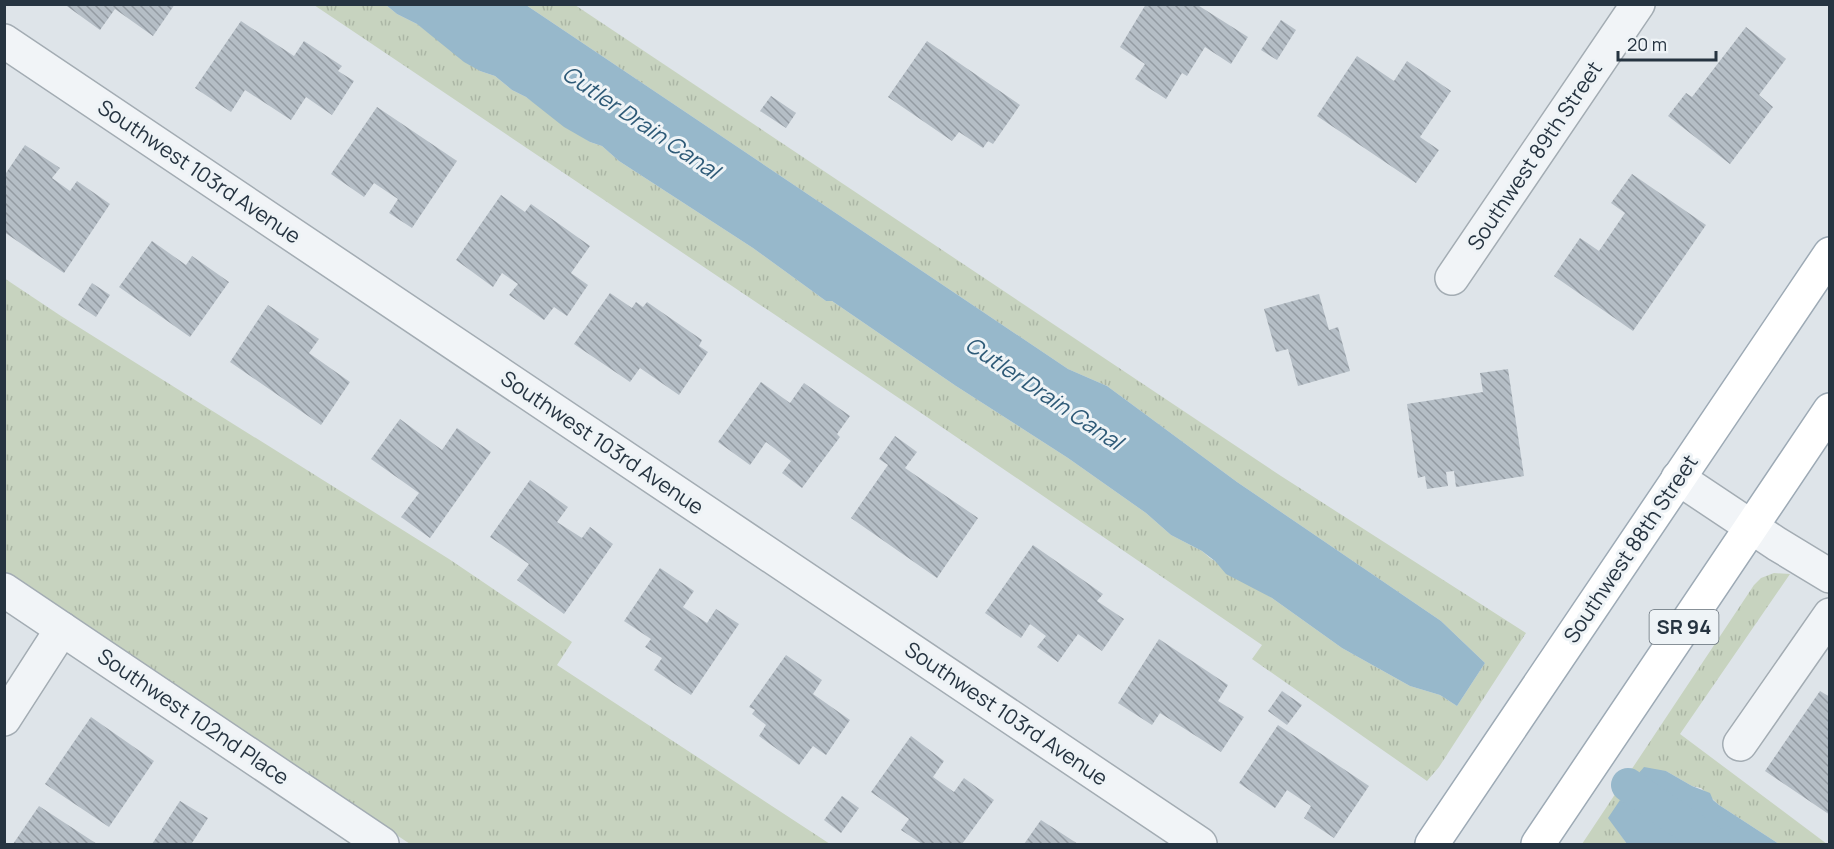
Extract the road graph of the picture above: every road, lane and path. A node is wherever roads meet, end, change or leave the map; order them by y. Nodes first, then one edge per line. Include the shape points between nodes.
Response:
1 (1638, 4) edge
2 (4, 41) edge
3 (1830, 254) edge
4 (1452, 278) dead end
5 (1830, 410) edge
6 (1678, 478) junction
7 (1751, 527) junction
8 (1830, 576) edge
9 (4, 590) edge
10 (1830, 615) edge
11 (62, 629) junction
12 (4, 719) edge
13 (1740, 744) dead end
14 (382, 844) edge
15 (1200, 844) edge
16 (1432, 844) edge
17 (1539, 844) edge

1 - 4 street, Southwest 89th Street
2 - 15 street, Southwest 103rd Avenue
3 - 6 main road, Southwest 88th Street
5 - 7 main road, SR 94
6 - 7 street
6 - 16 main road, Southwest 88th Street
7 - 8 street
7 - 17 main road, SR 94
9 - 11 street, Southwest 102nd Place
10 - 13 street
11 - 12 street
11 - 14 street, Southwest 102nd Place

